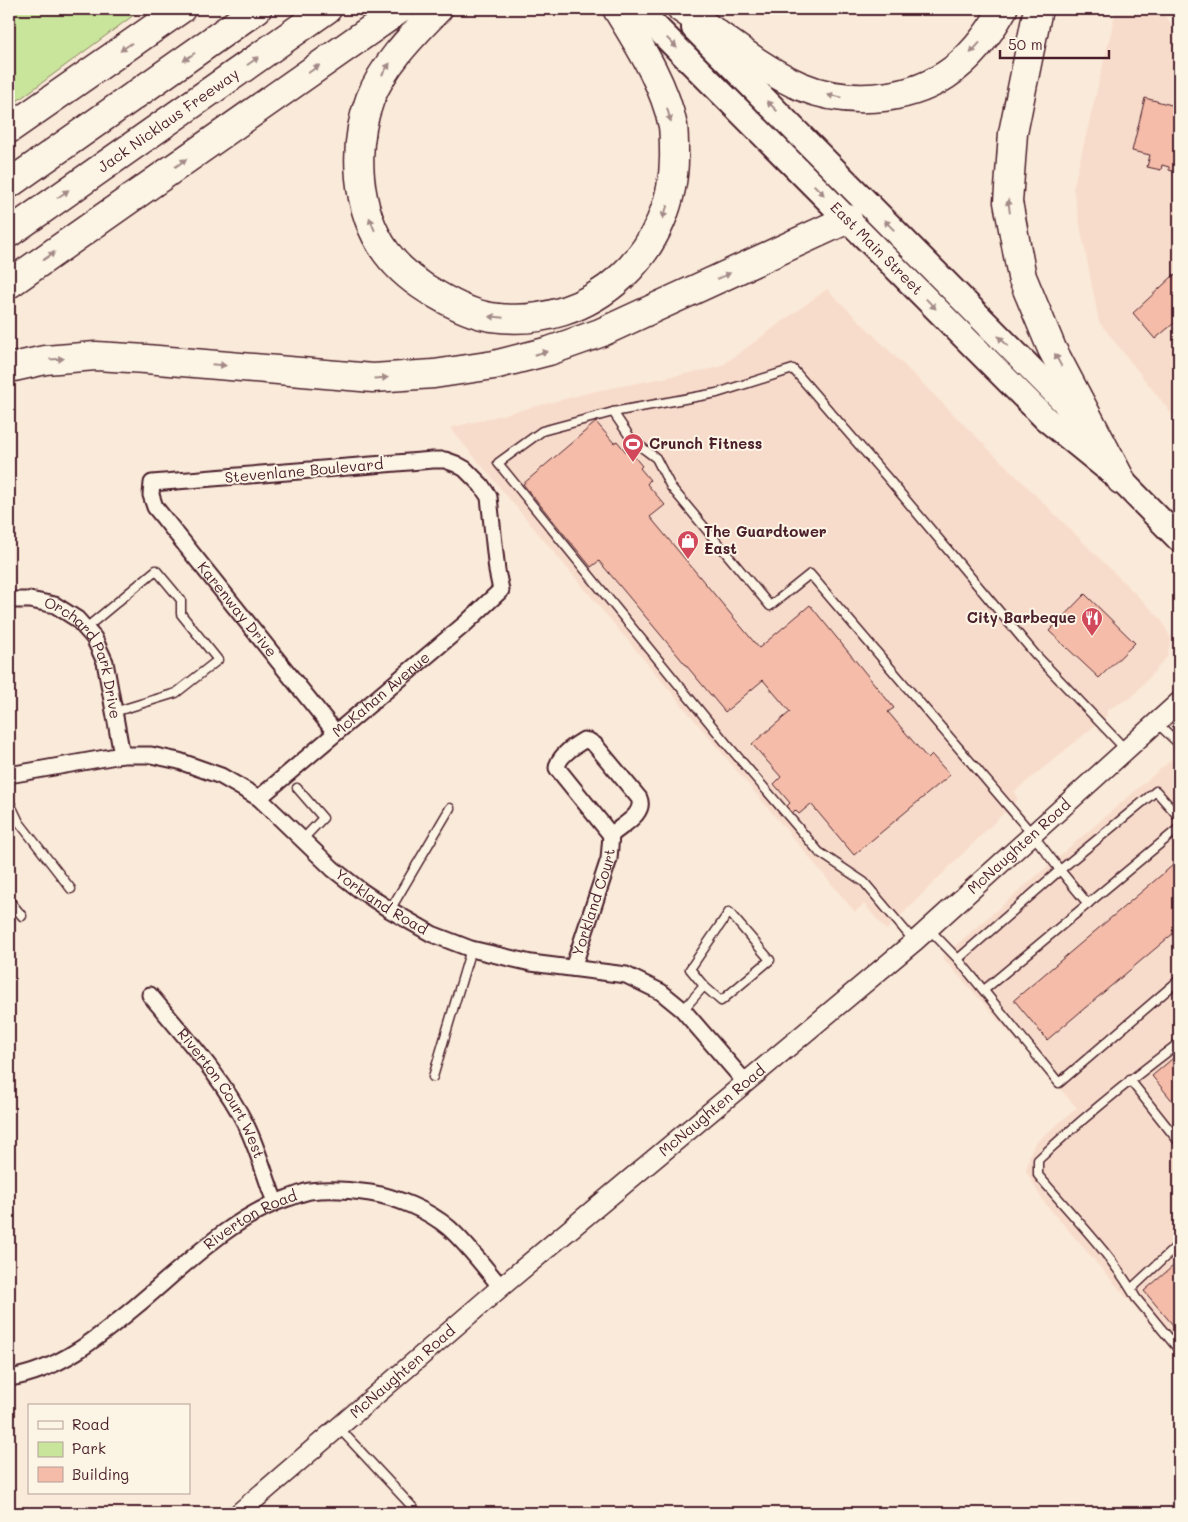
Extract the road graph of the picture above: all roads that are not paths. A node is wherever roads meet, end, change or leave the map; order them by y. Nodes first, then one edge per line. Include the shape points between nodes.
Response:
1 (181, 9) edge
2 (257, 9) edge
3 (327, 9) edge
4 (400, 9) edge
5 (438, 9) edge
6 (617, 9) edge
7 (638, 9) edge
8 (675, 9) edge
9 (682, 9) edge
10 (1003, 9) edge
11 (1038, 9) edge
12 (9, 129) edge
13 (9, 184) edge
14 (848, 219) junction
15 (9, 232) edge
16 (9, 284) edge
17 (9, 368) edge
18 (613, 412) junction
19 (1121, 480) junction
20 (152, 483) joint
21 (1179, 539) edge
22 (501, 590) joint
23 (9, 600) edge
24 (86, 628) junction
25 (1179, 702) edge
26 (114, 712) junction
27 (1157, 722) junction
28 (336, 732) junction
29 (1179, 744) edge
30 (1126, 750) junction
31 (122, 755) junction
32 (9, 774) edge
33 (297, 788) dead end
34 (259, 798) junction
35 (9, 801) edge
36 (450, 808) dead end
37 (1179, 817) edge
38 (1179, 828) edge
39 (611, 835) junction
40 (1033, 835) junction
41 (303, 839) junction
42 (1060, 870) junction
43 (71, 889) dead end
44 (9, 900) edge
45 (1088, 904) junction
46 (390, 910) junction
47 (22, 916) dead end
48 (929, 929) junction
49 (915, 941) junction
50 (471, 949) junction
51 (958, 959) junction
52 (573, 968) junction
53 (1179, 980) edge
54 (704, 986) junction
55 (984, 990) junction
56 (150, 995) dead end
57 (683, 1010) junction
58 (1179, 1043) edge
59 (433, 1077) dead end
60 (1130, 1080) junction
61 (746, 1083) junction
62 (1179, 1142) edge
63 (275, 1202) junction
64 (1179, 1244) edge
65 (501, 1287) junction
66 (1131, 1289) junction
67 (1179, 1350) edge
68 (9, 1378) edge
69 (338, 1427) junction
70 (239, 1513) edge
71 (418, 1513) edge

1 -> 12 highway
2 -> 13 highway
15 -> 3 highway, Jack Nicklaus Freeway
16 -> 4 highway
6 -> 5 highway via 664,94 673,127 674,171 667,208 636,262 606,290 570,309 531,318 491,317 472,312 418,284 387,253 377,238 366,208 360,161 362,131 370,99 388,65
7 -> 14 main road, East Main Street
19 -> 8 main road, East Main Street via 1063,401
10 -> 9 highway via 983,39 948,74 919,88 865,98 846,98 800,86 759,63
19 -> 11 highway via 1052,349 1022,277 1008,202 1013,133
17 -> 14 highway via 45,360 96,356 372,378 494,366 600,333
14 -> 19 main road, East Main Street via 1046,419
18 - 30 lane via 717,393 793,369 1035,654
18 - 40 lane via 632,440 656,458 671,486 770,606 810,574
18 - 49 lane via 542,431 498,464 819,852 864,882
19 - 21 main road, East Main Street
20 - 22 street, Stevenlane Boulevard via 445,460 472,475 489,497
20 - 28 street, Karenway Drive via 155,507
22 - 28 street, McKahan Avenue
23 - 24 street, Orchard Park Drive via 55,605
24 - 26 street, Orchard Park Drive via 105,662
24 - 26 lane via 156,570 181,600 181,614 218,660 176,692
25 - 27 street, McNaughten Road
26 - 31 street, Orchard Park Drive
27 - 29 lane
27 - 30 street, McNaughten Road
28 - 34 street, McKahan Avenue
30 - 40 street, McNaughten Road
31 - 32 street, Yorkland Road
31 - 34 street, Yorkland Road via 151,755 179,761 221,776
33 - 41 lane via 323,818
34 - 41 street, Yorkland Road
35 - 43 lane via 19,822
36 - 46 lane
37 - 42 lane via 1156,791
38 - 45 lane
39 - 39 street, Yorkland Court via 557,768 561,758 584,740 594,745 641,803 637,813
39 - 52 street, Yorkland Court via 609,859
40 - 42 lane
40 - 48 street, McNaughten Road
41 - 46 street, Yorkland Road via 334,869
42 - 45 lane
42 - 51 lane
44 - 47 lane
45 - 55 lane
46 - 50 street, Yorkland Road via 432,934
48 - 49 street, McNaughten Road
48 - 51 lane
49 - 61 street, McNaughten Road
50 - 52 street, Yorkland Road via 531,963
50 - 59 lane
51 - 55 lane
52 - 57 street, Yorkland Road via 626,975 661,992
53 - 55 lane via 1059,1083
54 - 54 lane via 690,969 729,912 770,960 721,1001
54 - 57 lane
56 - 63 street, Riverton Court West via 230,1096 248,1129
57 - 61 street, Yorkland Road
58 - 60 lane
60 - 62 lane
60 - 66 lane via 1038,1160 1038,1175
61 - 65 street, McNaughten Road
63 - 65 street, Riverton Road via 309,1191 349,1190 384,1196 422,1210 448,1227
63 - 68 street, Riverton Road via 220,1236 95,1340 46,1367
64 - 66 lane
65 - 69 street, McNaughten Road
66 - 67 lane
69 - 70 street, McNaughten Road
69 - 71 lane

